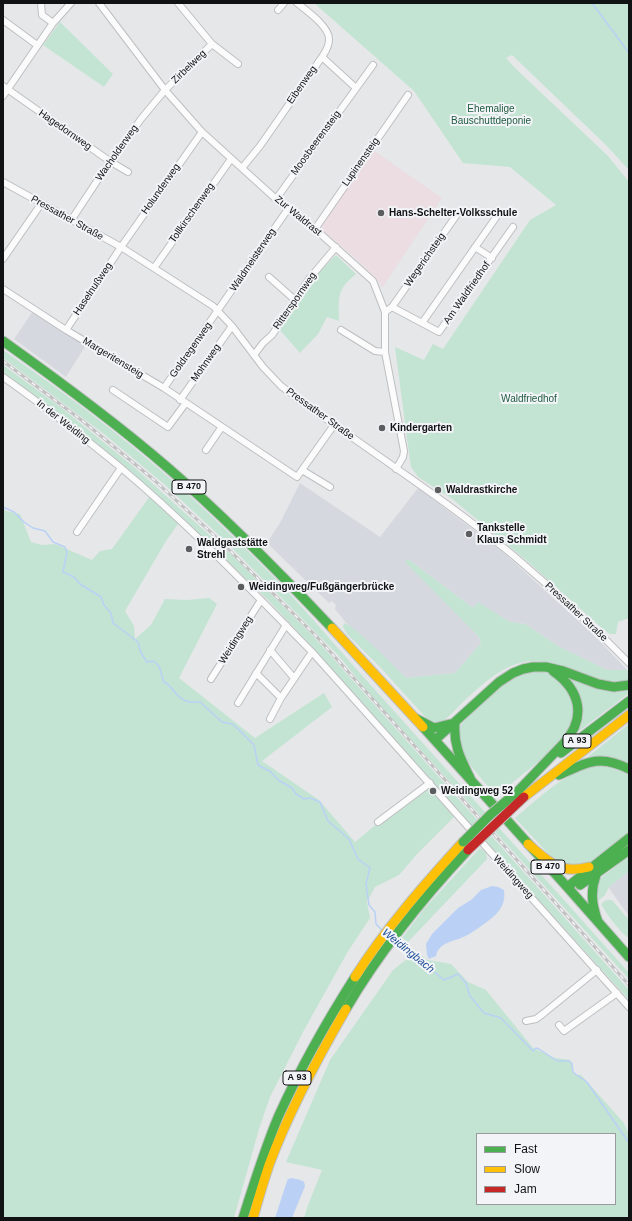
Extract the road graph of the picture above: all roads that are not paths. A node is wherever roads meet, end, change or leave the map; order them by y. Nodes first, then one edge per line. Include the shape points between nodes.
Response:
1 (40, 3) edge
2 (71, 3) edge
3 (99, 3) edge
4 (178, 3) edge
5 (284, 3) edge
6 (298, 3) edge
7 (278, 10) dead end
8 (3, 20) edge
9 (53, 23) junction
10 (212, 44) junction
11 (37, 45) junction
12 (322, 57) junction
13 (238, 64) dead end
14 (373, 65) dead end
15 (5, 88) edge
16 (356, 88) junction
17 (165, 90) junction
18 (408, 95) dead end
19 (3, 96) edge
20 (202, 132) junction
21 (231, 159) junction
22 (111, 162) junction
23 (242, 168) junction
24 (128, 172) dead end
25 (3, 182) edge
26 (276, 199) junction
27 (41, 204) junction
28 (288, 209) junction
29 (458, 213) dead end
30 (497, 216) dead end
31 (72, 220) junction
32 (513, 227) dead end
33 (315, 229) junction
34 (336, 247) junction
35 (475, 247) junction
36 (121, 248) junction
37 (492, 258) junction
38 (3, 259) edge
39 (154, 268) junction
40 (269, 277) dead end
41 (3, 289) edge
42 (296, 300) junction
43 (392, 307) junction
44 (218, 311) junction
45 (385, 312) junction
46 (422, 323) junction
47 (232, 326) junction
48 (66, 330) junction
49 (341, 330) dead end
50 (3, 341) edge
51 (385, 352) junction
52 (254, 355) junction
53 (3, 377) edge
54 (164, 388) junction
55 (114, 390) dead end
56 (182, 402) junction
57 (334, 425) junction
58 (221, 428) junction
59 (206, 450) dead end
60 (121, 468) junction
61 (396, 469) junction
62 (302, 470) junction
63 (330, 487) dead end
64 (77, 532) dead end
65 (212, 552) joint
66 (261, 600) junction
67 (286, 625) junction
68 (270, 650) junction
69 (312, 652) junction
70 (629, 664) edge
71 (546, 667) junction
72 (256, 673) junction
73 (294, 678) junction
74 (211, 680) dead end
75 (629, 685) edge
76 (281, 698) junction
77 (629, 701) edge
78 (238, 703) dead end
79 (629, 714) edge
80 (415, 718) junction
81 (270, 719) dead end
82 (455, 723) junction
83 (435, 740) junction
84 (629, 769) edge
85 (472, 782) junction
86 (430, 783) junction
87 (526, 783) junction
88 (538, 787) junction
89 (521, 794) junction
90 (378, 822) dead end
91 (629, 838) edge
92 (528, 844) junction
93 (466, 846) junction
94 (629, 850) edge
95 (595, 865) junction
96 (596, 875) junction
97 (568, 890) junction
98 (598, 922) junction
99 (629, 957) edge
100 (597, 970) junction
101 (617, 993) junction
102 (629, 1007) edge
103 (526, 1021) dead end
104 (559, 1026) dead end
105 (243, 1218) edge
106 (253, 1218) edge

1 - 9 street via 42,15
2 - 9 street
3 - 17 street, Zur Waldrast
4 - 10 street, Zirbelweg
5 - 7 street
6 - 12 street, Eibenweg via 328,31 330,39
8 - 11 street
9 - 11 street
10 - 13 street, Zirbelweg
10 - 17 street, Zirbelweg
11 - 15 street
12 - 16 street
12 - 23 street, Eibenweg
14 - 16 street, Moosbeerensteig
15 - 19 street
15 - 22 street, Hagedornweg
16 - 26 street, Moosbeerensteig
17 - 20 street, Zur Waldrast
17 - 22 street, Wacholderweg
18 - 33 street, Lupinensteig
20 - 21 street, Zur Waldrast
20 - 36 street, Holunderweg
21 - 23 street, Zur Waldrast
21 - 39 street, Tollkirschenweg
22 - 24 street, Hagedornweg
22 - 31 street, Wacholderweg
23 - 26 street, Zur Waldrast
25 - 27 street, Pressather Straße
26 - 28 street, Zur Waldrast
27 - 31 street, Pressather Straße
27 - 38 street
28 - 33 street, Zur Waldrast
28 - 44 street, Waldmeisterweg
29 - 43 street, Wegerichsteig
30 - 35 street, Am Waldfriedhof
31 - 36 street, Pressather Straße
32 - 37 street, Am Waldfriedhof
33 - 34 street, Zur Waldrast
34 - 42 street, Ritterspornweg
34 - 45 street, Zur Waldrast via 373,280
35 - 37 street, Am Waldfriedhof
35 - 46 street, Am Waldfriedhof
36 - 39 street, Pressather Straße
36 - 48 street, Haselnußweg
37 - 46 street, Am Waldfriedhof via 439,332
39 - 44 street, Pressather Straße
40 - 42 street
41 - 48 street, Margeritensteig
42 - 52 street, Ritterspornweg via 272,335
43 - 45 street
43 - 46 street, Am Waldfriedhof
44 - 47 street, Pressather Straße
44 - 54 street, Goldregenweg
45 - 51 street, Zur Waldrast
47 - 52 street, Pressather Straße
47 - 56 street, Mohnweg
48 - 54 street, Margeritensteig
49 - 51 street via 375,351
50 - 80 main road, B 470 via 120,428 216,511 321,616
51 - 61 street, Zur Waldrast via 404,451
52 - 57 street, Pressather Straße via 281,386
53 - 60 street, In der Weiding via 49,409
54 - 56 street, Margeritensteig
55 - 56 street, Mohnweg via 168,427
56 - 58 street, Margeritensteig
57 - 61 street, Pressather Straße
57 - 62 street
58 - 59 street
58 - 62 street, Margeritensteig via 297,477
60 - 64 street
60 - 65 street, In der Weiding
61 - 70 street, Pressather Straße via 513,556 572,607
62 - 63 street
65 - 66 street, Weidingweg
66 - 67 street, Weidingweg
66 - 74 street, Weidingweg
67 - 68 street
67 - 69 street, Weidingweg
68 - 72 street
68 - 73 street
69 - 73 street
69 - 86 street, Weidingweg
71 - 75 main road via 598,684 614,687
71 - 82 main road via 533,667 513,673 499,682
71 - 87 main road via 568,682 576,695 576,722 571,734
72 - 76 street
72 - 78 street
73 - 76 street
76 - 81 street
77 - 87 main road, A 93
79 - 88 main road, A 93
80 - 82 main road via 434,728
80 - 83 main road, B 470
82 - 83 main road
82 - 85 main road via 455,746
83 - 85 main road, B 470
84 - 88 main road via 608,760 597,759
85 - 92 main road, B 470
86 - 90 street
86 - 100 street, Weidingweg
87 - 89 main road, A 93
88 - 89 main road, A 93
89 - 93 main road, A 93, bridge
91 - 95 main road
92 - 95 main road via 557,867 565,870 581,870
92 - 97 main road, B 470
93 - 105 main road, A 93 via 425,883 374,948 342,998 298,1077 268,1142
93 - 106 main road, A 93 via 400,929 343,1013 307,1080 270,1165
94 - 96 main road
95 - 97 main road via 571,884
96 - 97 main road
96 - 98 main road via 590,897
97 - 98 main road
98 - 99 main road
100 - 101 street, Weidingweg
100 - 103 street via 536,1019
101 - 102 street, Weidingweg
101 - 104 street via 564,1031

